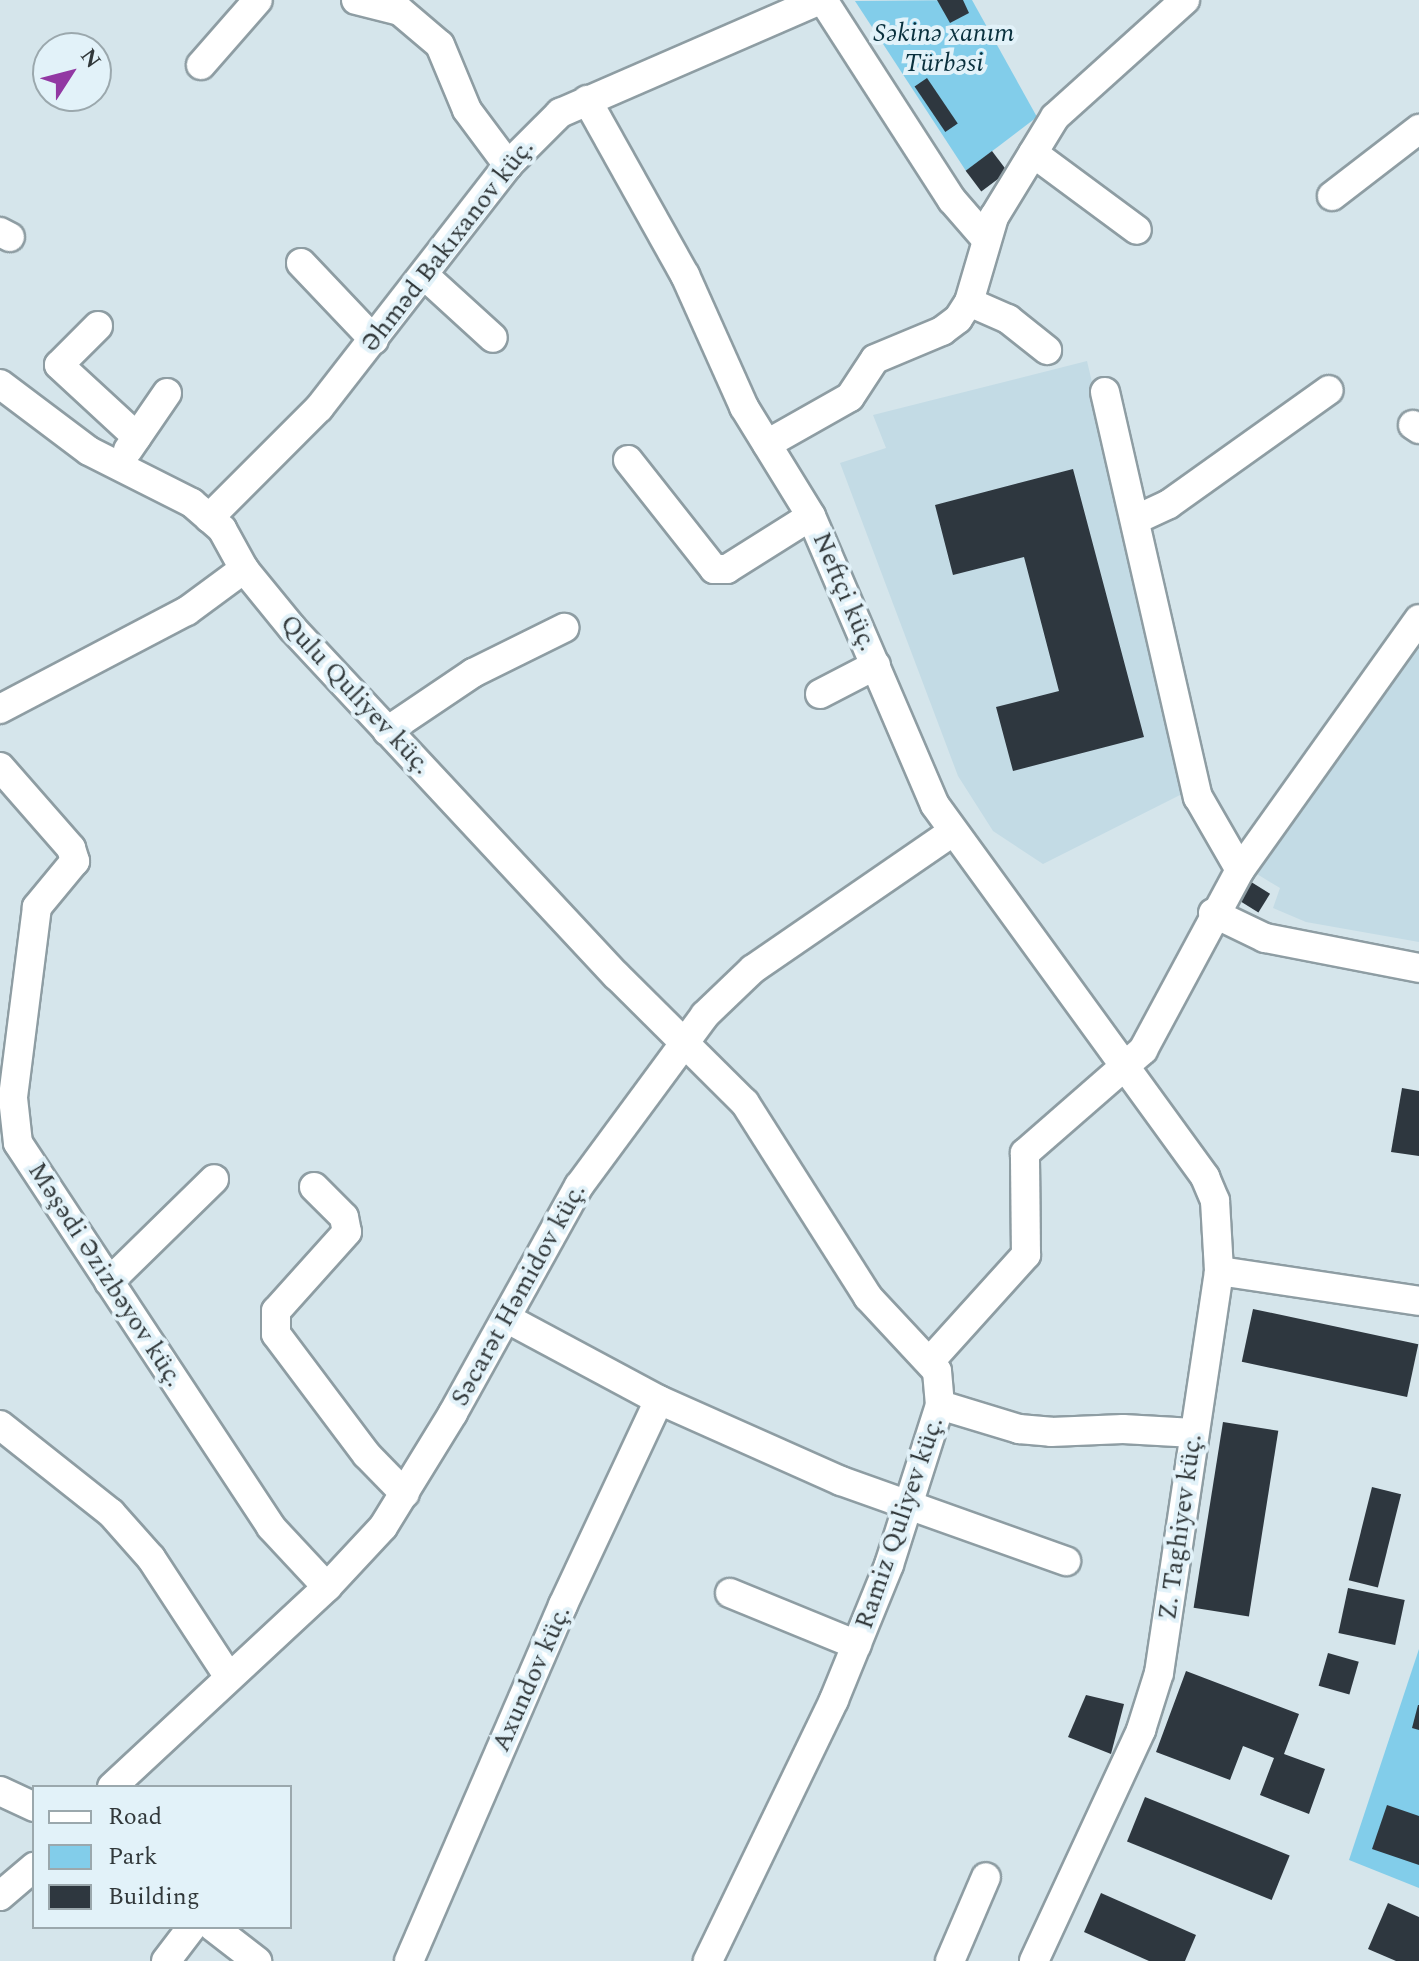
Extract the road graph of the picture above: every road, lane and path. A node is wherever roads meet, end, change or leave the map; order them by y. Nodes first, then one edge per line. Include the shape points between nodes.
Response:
1 (258, 0) edge
2 (356, 0) edge
3 (821, 0) edge
4 (1185, 0) edge
5 (201, 65) dead end
6 (587, 100) junction
7 (1419, 129) edge
8 (1033, 153) junction
9 (508, 165) junction
10 (1332, 196) dead end
11 (1137, 230) dead end
12 (985, 238) junction
13 (301, 263) dead end
14 (424, 275) junction
15 (969, 302) junction
16 (98, 326) dead end
17 (493, 338) dead end
18 (374, 340) junction
19 (1047, 350) dead end
20 (0, 384) edge
21 (1329, 390) dead end
22 (1105, 392) dead end
23 (167, 393) dead end
24 (137, 437) junction
25 (767, 444) junction
26 (628, 460) dead end
27 (116, 467) junction
28 (811, 516) junction
29 (209, 518) junction
30 (1137, 519) junction
31 (244, 569) junction
32 (1419, 619) edge
33 (564, 628) dead end
34 (876, 665) junction
35 (820, 694) dead end
36 (0, 709) edge
37 (387, 731) junction
38 (0, 767) edge
39 (951, 833) junction
40 (1240, 870) junction
41 (1213, 913) junction
42 (1419, 968) edge
43 (686, 1044) junction
44 (1128, 1066) junction
45 (9, 1149) edge
46 (214, 1179) dead end
47 (314, 1187) dead end
48 (1219, 1271) junction
49 (109, 1282) junction
50 (1419, 1301) edge
51 (506, 1318) junction
52 (931, 1360) junction
53 (659, 1400) junction
54 (940, 1405) junction
55 (0, 1425) edge
56 (1194, 1433) junction
57 (405, 1494) junction
58 (909, 1510) junction
59 (1066, 1561) dead end
60 (327, 1587) junction
61 (730, 1593) dead end
62 (857, 1645) junction
63 (229, 1677) junction
64 (114, 1785) edge
65 (0, 1791) edge
66 (32, 1806) edge
67 (32, 1869) edge
68 (986, 1877) dead end
69 (0, 1896) edge
70 (190, 1929) edge
71 (216, 1929) edge
72 (166, 1961) edge
73 (257, 1961) edge
74 (409, 1961) edge
75 (708, 1961) edge
76 (950, 1961) edge
77 (1034, 1961) edge

1 - 5 street
2 - 9 street via 400,11 440,45 467,110
3 - 6 street, Əhməd Bakıxanov küç.
3 - 12 street via 952,200
4 - 8 street via 1070,101
6 - 9 street, Əhməd Bakıxanov küç. via 560,113
6 - 25 street, Neftçi küç. via 685,275 744,407
7 - 10 street
8 - 11 street
8 - 12 street
9 - 14 street, Əhməd Bakıxanov küç.
12 - 15 street
13 - 18 street
14 - 17 street
14 - 18 street, Əhməd Bakıxanov küç.
15 - 19 street via 1008,319
15 - 25 street via 942,331 875,359 850,397
16 - 24 street via 59,365
18 - 29 street, Əhməd Bakıxanov küç. via 319,408
20 - 27 street, Qulu Quliyev küç.
21 - 30 street via 1169,504
22 - 30 street
23 - 24 street
24 - 27 street
25 - 28 street, Neftçi küç.
26 - 28 street via 714,569 727,569
27 - 29 street, Qulu Quliyev küç. via 192,503
28 - 34 street, Neftçi küç.
29 - 31 street, Qulu Quliyev küç. via 235,547
30 - 40 street via 1198,797
31 - 36 street via 187,611
31 - 37 street, Qulu Quliyev küç.
32 - 40 street
33 - 37 street via 473,673
34 - 35 street
34 - 39 street, Neftçi küç.
37 - 43 street, Qulu Quliyev küç.
38 - 45 street, Məşədi Əzizbəyov küç. via 71,848 75,861 37,907
39 - 43 street, Səcarət Həmidov küç. via 753,969 705,1015
39 - 44 street, Neftçi küç.
40 - 41 street
41 - 42 street via 1265,938
41 - 44 street via 1155,1029
43 - 51 street, Səcarət Həmidov küç. via 579,1186
43 - 52 street via 760,1122 868,1297
44 - 48 street, Neftçi küç. via 1205,1177 1216,1210
44 - 52 street via 1025,1153 1026,1255
45 - 49 street, Məşədi Əzizbəyov küç.
46 - 49 street
47 - 57 street via 344,1217 347,1232 276,1311 276,1334 367,1455
48 - 50 street
48 - 56 street, Z. Taghiyev küç.
49 - 60 street, Məşədi Əzizbəyov küç. via 271,1527
51 - 53 street
51 - 57 street, Səcarət Həmidov küç.
52 - 54 street, Ramiz Quliyev küç. via 942,1387
53 - 58 street
53 - 74 street, Axundov küç. via 563,1605
54 - 56 street via 1019,1429
54 - 58 street, Ramiz Quliyev küç.
55 - 63 street via 111,1513 151,1558
56 - 77 street, Z. Taghiyev küç. via 1151,1703
57 - 60 street, Səcarət Həmidov küç.
58 - 59 street
58 - 62 street, Ramiz Quliyev küç.
60 - 63 street, Səcarət Həmidov küç.
61 - 62 street
62 - 75 street, Ramiz Quliyev küç.
63 - 64 street, Səcarət Həmidov küç.
65 - 66 street
67 - 69 street
68 - 76 street
70 - 72 street
71 - 73 street

